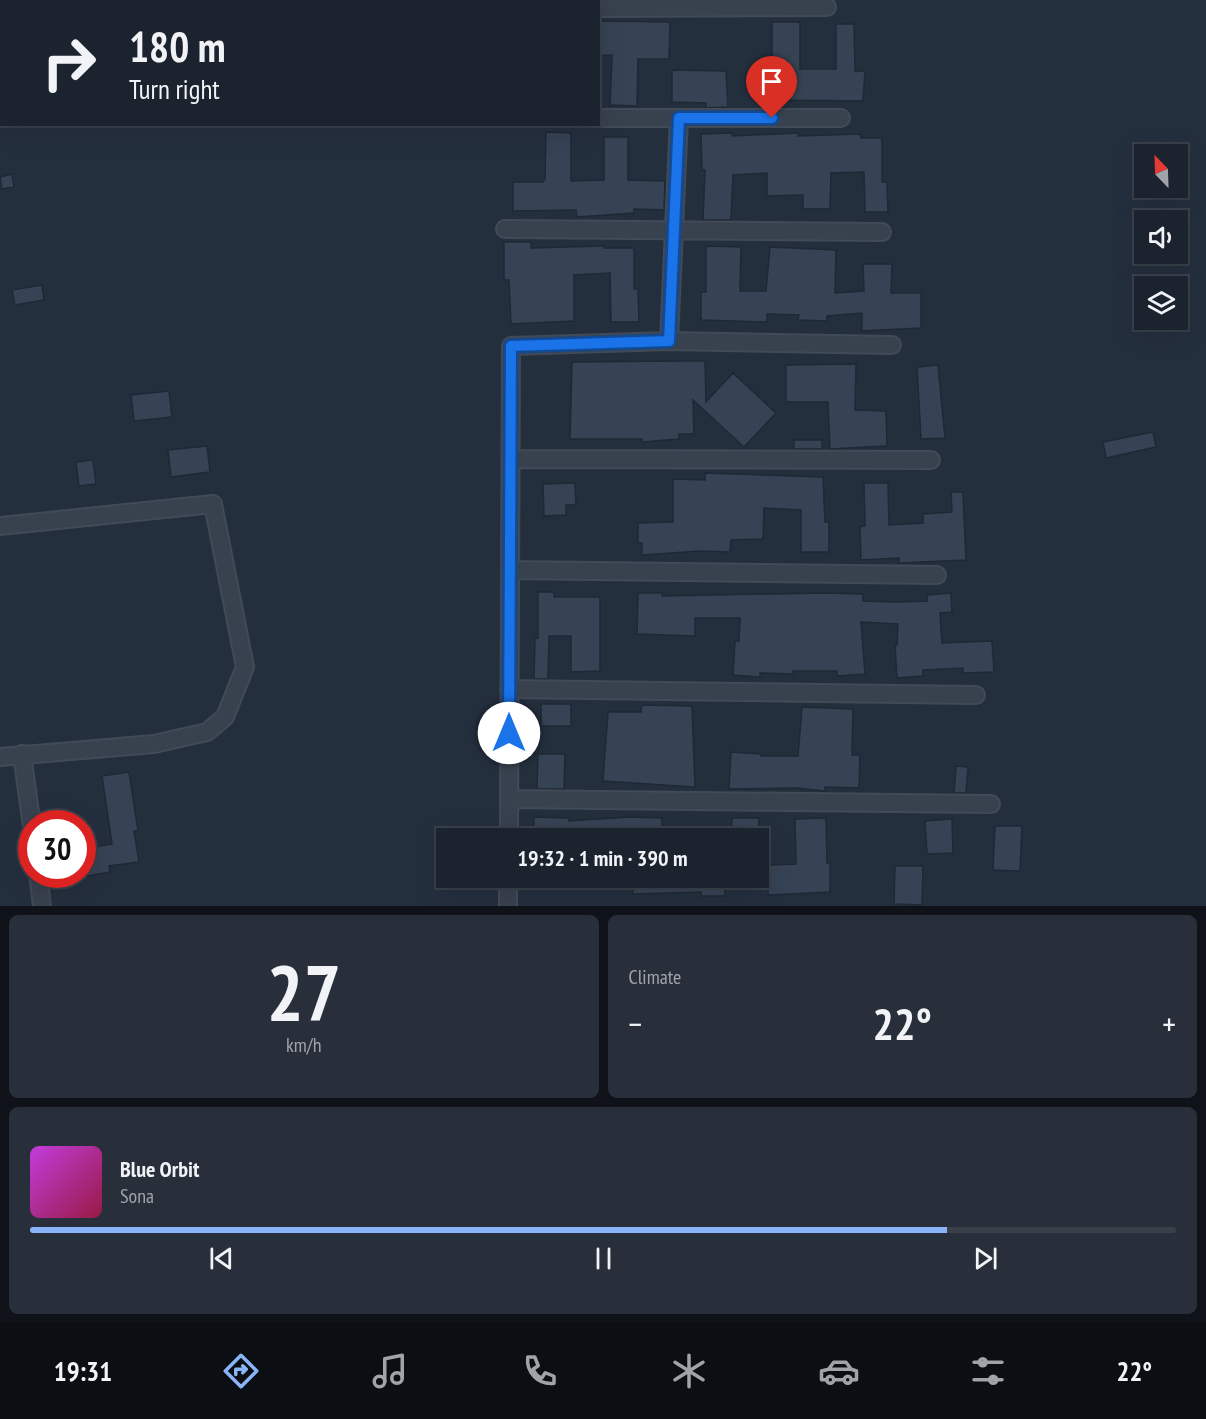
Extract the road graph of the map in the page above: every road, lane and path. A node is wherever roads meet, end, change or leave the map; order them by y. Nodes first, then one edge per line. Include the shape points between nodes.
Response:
1 (827, 7) dead end
2 (600, 8) edge
3 (600, 118) edge
4 (679, 118) junction
5 (841, 118) dead end
6 (505, 229) dead end
7 (674, 230) junction
8 (882, 232) dead end
9 (669, 341) junction
10 (892, 345) dead end
11 (511, 459) junction
12 (931, 460) dead end
13 (0, 526) edge
14 (510, 570) junction
15 (937, 574) dead end
16 (509, 689) junction
17 (976, 695) dead end
18 (22, 754) junction
19 (0, 757) edge
20 (509, 799) junction
21 (991, 804) dead end
22 (30, 810) edge
23 (509, 828) edge
24 (40, 888) edge
25 (508, 888) edge
26 (42, 906) edge
27 (508, 906) edge

1 - 2 street
3 - 4 street
4 - 5 street
4 - 7 street
6 - 7 street
7 - 8 street
7 - 9 street
9 - 10 street
9 - 11 street via 511,346
11 - 12 street
11 - 14 street
13 - 18 street via 213,504 245,667 225,717 207,732 154,744
14 - 15 street
14 - 16 street
16 - 17 street
16 - 20 street
18 - 19 street
18 - 22 street
20 - 21 street
20 - 23 street
24 - 26 street
25 - 27 street

